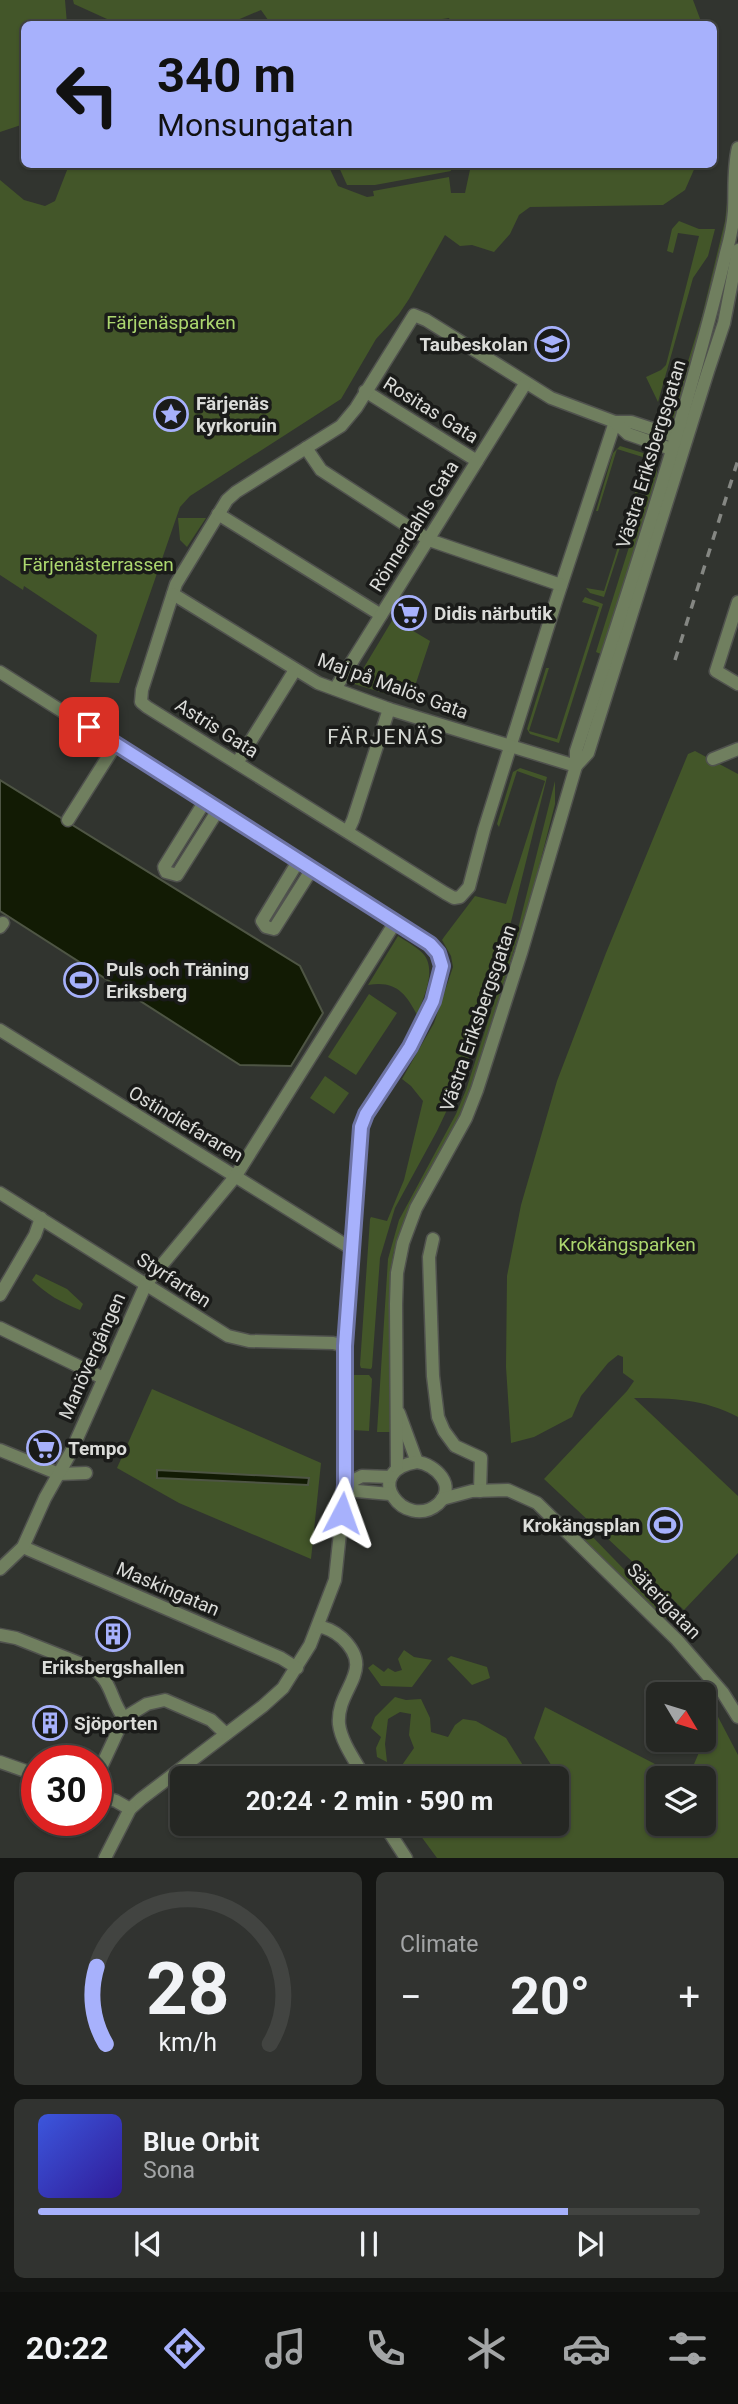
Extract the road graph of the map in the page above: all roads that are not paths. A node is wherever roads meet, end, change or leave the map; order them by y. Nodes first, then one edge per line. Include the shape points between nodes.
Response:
1 (738, 148) edge
2 (738, 250) edge
3 (526, 384) junction
4 (365, 391) junction
5 (615, 422) junction
6 (681, 438) junction
7 (306, 448) junction
8 (677, 451) junction
9 (477, 461) junction
10 (218, 514) junction
11 (429, 540) junction
12 (561, 585) junction
13 (173, 594) junction
14 (738, 602) edge
15 (382, 615) junction
16 (295, 670) junction
17 (0, 672) edge
18 (738, 684) edge
19 (335, 689) junction
20 (389, 709) junction
21 (116, 744) junction
22 (511, 747) junction
23 (738, 749) edge
24 (713, 759) dead end
25 (237, 763) junction
26 (576, 766) junction
27 (205, 801) junction
28 (218, 810) junction
29 (68, 820) dead end
30 (348, 831) junction
31 (299, 860) junction
32 (312, 869) junction
33 (396, 921) junction
34 (0, 1030) edge
35 (235, 1177) junction
36 (0, 1193) edge
37 (41, 1218) junction
38 (433, 1239) dead end
39 (352, 1250) junction
40 (146, 1284) junction
41 (0, 1295) edge
42 (0, 1328) edge
43 (345, 1346) junction
44 (103, 1378) junction
45 (395, 1399) junction
46 (0, 1450) edge
47 (417, 1462) junction
48 (86, 1473) dead end
49 (394, 1473) junction
50 (59, 1474) junction
51 (444, 1478) junction
52 (345, 1485) junction
53 (476, 1491) junction
54 (390, 1494) junction
55 (442, 1499) junction
56 (23, 1547) junction
57 (0, 1570) edge
58 (318, 1627) junction
59 (0, 1635) edge
60 (297, 1668) junction
61 (738, 1717) edge
62 (124, 1718) junction
63 (226, 1734) junction
64 (111, 1745) edge
65 (0, 1762) edge
66 (358, 1766) edge
67 (21, 1769) edge
68 (112, 1800) edge
69 (130, 1809) junction
70 (392, 1836) edge
71 (105, 1858) edge
72 (407, 1858) edge

1 - 6 street, Västra Eriksbergsgatan via 730,238
2 - 6 street, Västra Eriksbergsgatan via 724,323
3 - 4 street, Astris Gata via 414,315
3 - 5 street, Astris Gata
3 - 9 street, Rönnerdahls Gata
4 - 7 street, Astris Gata via 341,426
4 - 9 street, Rositas Gata
5 - 6 street, Astris Gata via 631,422
5 - 8 street, Astris Gata via 628,434
5 - 12 street, Astris Gata
6 - 8 street, Västra Eriksbergsgatan
7 - 10 street, Astris Gata via 236,492
7 - 11 street via 321,470
8 - 26 street, Västra Eriksbergsgatan via 576,751
9 - 11 street, Rönnerdahls Gata
10 - 13 street, Astris Gata
10 - 15 street
11 - 12 street
11 - 15 street, Rönnerdahls Gata
12 - 22 street, Astris Gata
13 - 16 street, Maj på Malös Gata
13 - 25 street, Astris Gata via 141,702
14 - 18 street via 716,671
15 - 19 street, Rönnerdahls Gata
16 - 19 street, Maj på Malös Gata
16 - 25 street
17 - 21 street
19 - 20 street, Maj på Malös Gata
20 - 22 street, Maj på Malös Gata
20 - 30 street
21 - 27 street
21 - 29 street
22 - 26 street, Maj på Malös Gata
22 - 30 street, Astris Gata via 468,887 460,897 445,893
23 - 24 street
25 - 30 street, Astris Gata
26 - 45 street, Västra Eriksbergsgatan via 477,1090 403,1243 396,1288
27 - 28 street
27 - 28 street via 164,867 166,872 177,875
28 - 31 street
31 - 32 street
31 - 32 street via 262,921 271,930
32 - 33 street
33 - 35 street, Manövergången
33 - 39 street via 435,948 442,966 423,1022 361,1127
34 - 35 street, Ostindiefararen
35 - 39 street, Ostindiefararen
35 - 40 street, Manövergången
36 - 37 street, Styrfarten
37 - 40 street, Styrfarten
37 - 41 street
38 - 53 street via 429,1257 438,1417 456,1446 481,1458
39 - 43 street
40 - 43 street, Styrfarten via 228,1336
40 - 44 street, Manövergången
42 - 44 street
43 - 52 street
44 - 50 street, Manövergången
45 - 47 street, Västra Eriksbergsgatan
45 - 49 street, Västra Eriksbergsgatan
46 - 50 street
47 - 49 street
47 - 51 street, Säterigatan via 431,1466
48 - 50 street
49 - 52 street via 362,1476
49 - 54 street
50 - 56 street, Manövergången
51 - 53 street, Säterigatan
51 - 55 street
52 - 54 street, Säterigatan via 357,1491
52 - 58 street via 335,1580
53 - 55 street, Säterigatan
53 - 61 street, Säterigatan via 511,1491 546,1510 677,1640
54 - 55 street, Säterigatan via 411,1510 433,1507
56 - 57 street, Manövergången
56 - 60 street, Maskingatan
58 - 60 street
58 - 66 street via 335,1633 357,1662 339,1724
59 - 62 street via 103,1675
60 - 63 street via 273,1698
62 - 63 street via 138,1708 165,1700 211,1720
62 - 64 street
63 - 69 street
65 - 67 street
68 - 69 street
69 - 71 street
70 - 72 street

